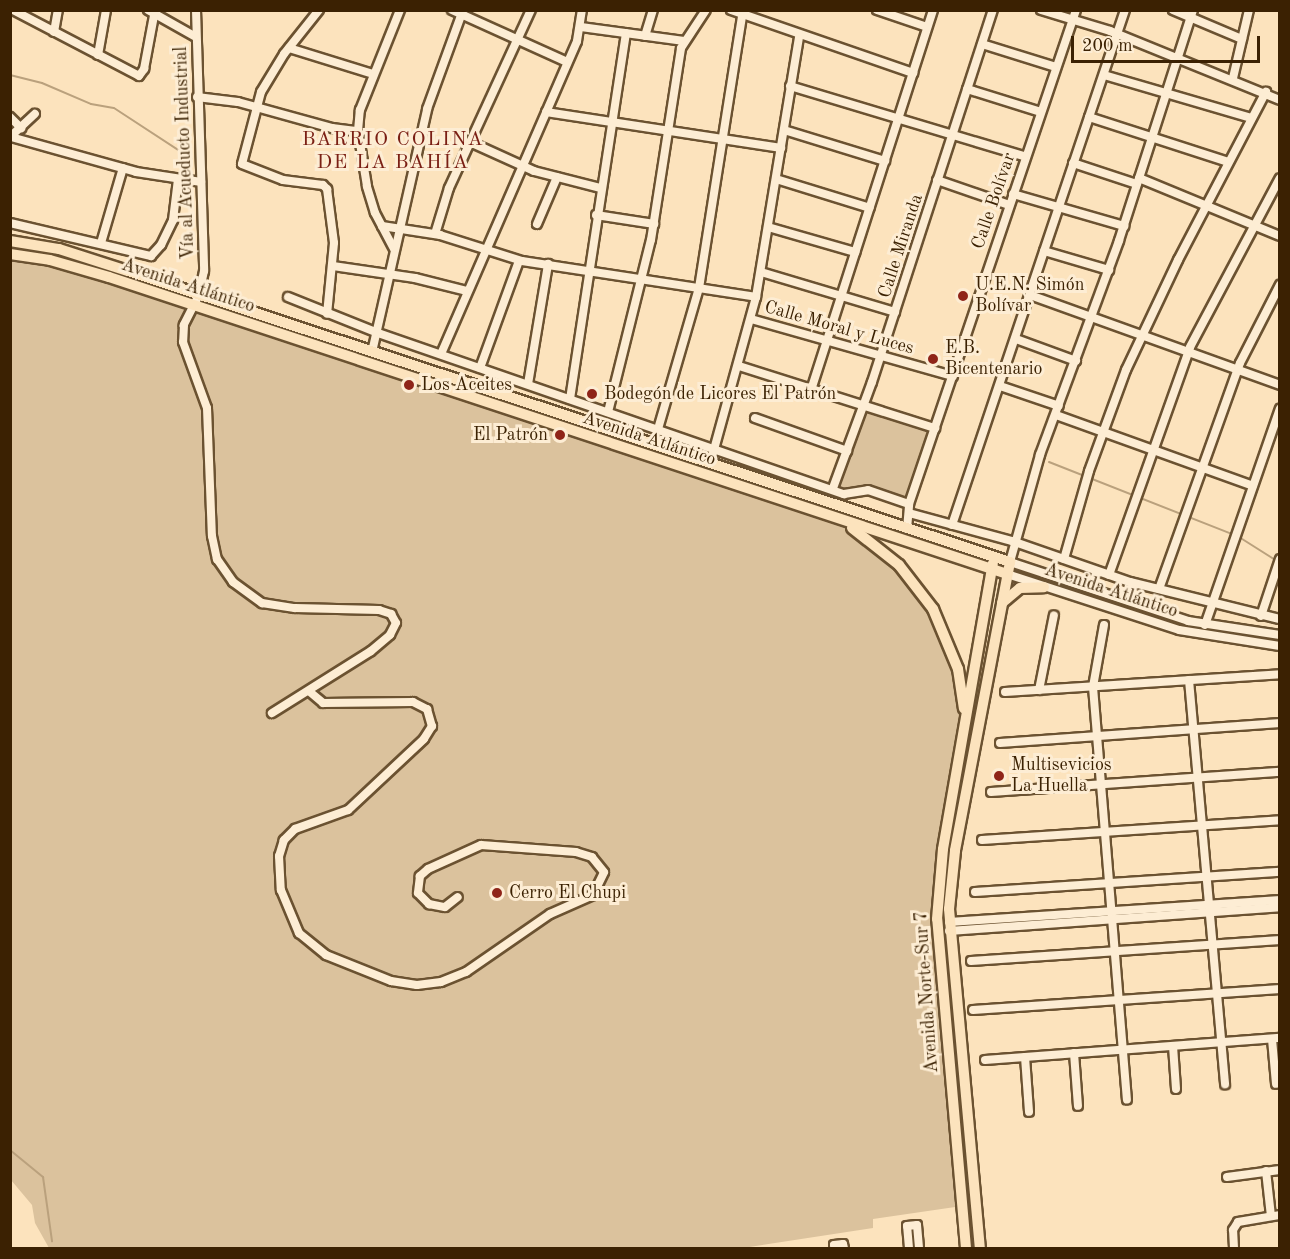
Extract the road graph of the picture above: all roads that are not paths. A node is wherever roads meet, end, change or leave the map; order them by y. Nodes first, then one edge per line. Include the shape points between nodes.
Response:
1 (13, 10) edge
2 (58, 10) edge
3 (106, 10) edge
4 (196, 10) edge
5 (319, 10) edge
6 (400, 10) edge
7 (452, 10) edge
8 (531, 10) edge
9 (582, 10) edge
10 (653, 10) edge
11 (706, 10) edge
12 (732, 10) edge
13 (758, 10) edge
14 (877, 10) edge
15 (933, 10) edge
16 (993, 10) edge
17 (1041, 10) edge
18 (1076, 10) edge
19 (1125, 10) edge
20 (1173, 10) edge
21 (1249, 10) edge
22 (152, 12) edge
23 (463, 12) edge
24 (1192, 14) edge
25 (742, 15) junction
26 (755, 20) junction
27 (1072, 20) junction
28 (581, 27) junction
29 (927, 27) junction
30 (54, 32) junction
31 (626, 33) junction
32 (1117, 34) junction
33 (645, 36) junction
34 (799, 36) junction
35 (196, 37) junction
36 (518, 39) junction
37 (1242, 39) junction
38 (684, 41) junction
39 (982, 44) junction
40 (289, 48) junction
41 (98, 55) junction
42 (1177, 60) junction
43 (567, 62) junction
44 (1056, 67) junction
45 (913, 73) junction
46 (374, 74) junction
47 (1104, 75) junction
48 (1233, 78) junction
49 (790, 86) junction
50 (967, 89) junction
51 (1166, 91) junction
52 (1266, 92) junction
53 (1279, 97) edge
54 (197, 98) junction
55 (256, 107) junction
56 (546, 112) junction
57 (1041, 112) junction
58 (35, 114) dead end
59 (10, 117) edge
60 (1089, 117) junction
61 (899, 118) junction
62 (1251, 118) junction
63 (611, 123) junction
64 (21, 128) junction
65 (784, 130) junction
66 (358, 131) junction
67 (667, 131) junction
68 (952, 135) junction
69 (1152, 136) junction
70 (11, 137) edge
71 (724, 140) junction
72 (470, 142) junction
73 (781, 148) junction
74 (1026, 156) junction
75 (885, 161) junction
76 (1228, 162) junction
77 (1073, 163) junction
78 (522, 166) junction
79 (123, 168) junction
80 (557, 177) junction
81 (776, 178) junction
82 (1280, 178) edge
83 (178, 179) junction
84 (937, 180) junction
85 (1138, 181) junction
86 (201, 182) junction
87 (600, 188) junction
88 (1013, 194) junction
89 (1009, 205) junction
90 (1206, 205) junction
91 (1059, 207) junction
92 (870, 208) junction
93 (597, 215) junction
94 (10, 223) edge
95 (537, 224) dead end
96 (654, 224) junction
97 (382, 226) junction
98 (399, 226) junction
99 (1124, 226) junction
100 (768, 227) junction
101 (1256, 227) junction
102 (435, 234) junction
103 (1280, 236) edge
104 (10, 242) edge
105 (100, 243) junction
106 (394, 249) junction
107 (485, 249) junction
108 (1044, 251) junction
109 (855, 252) junction
110 (10, 254) edge
111 (519, 261) junction
112 (548, 264) junction
113 (333, 266) junction
114 (1109, 270) junction
115 (590, 271) junction
116 (761, 272) junction
117 (390, 274) junction
118 (644, 279) junction
119 (1280, 285) edge
120 (699, 288) junction
121 (467, 291) junction
122 (199, 295) junction
123 (841, 295) junction
124 (1030, 295) junction
125 (288, 297) dead end
126 (756, 297) junction
127 (194, 305) junction
128 (895, 312) junction
129 (327, 314) junction
130 (1093, 317) junction
131 (751, 319) junction
132 (378, 333) junction
133 (1143, 334) junction
134 (1016, 339) junction
135 (826, 340) junction
136 (1189, 351) junction
137 (372, 352) junction
138 (441, 354) junction
139 (881, 356) junction
140 (1076, 361) junction
141 (739, 366) junction
142 (480, 368) junction
143 (1238, 369) junction
144 (953, 376) junction
145 (528, 384) junction
146 (1280, 385) edge
147 (1000, 386) junction
148 (812, 387) junction
149 (570, 399) junction
150 (864, 404) junction
151 (1059, 406) junction
152 (1280, 409) edge
153 (608, 412) junction
154 (1056, 415) junction
155 (755, 418) dead end
156 (934, 428) junction
157 (658, 429) junction
158 (1104, 432) junction
159 (714, 448) junction
160 (1153, 450) junction
161 (847, 452) junction
162 (710, 464) junction
163 (1201, 467) junction
164 (1253, 486) junction
165 (833, 488) junction
166 (909, 508) junction
167 (828, 516) junction
168 (952, 525) junction
169 (907, 529) junction
170 (1014, 542) junction
171 (995, 557) junction
172 (1064, 559) junction
173 (1280, 560) edge
174 (1010, 562) junction
175 (992, 569) junction
176 (1007, 574) junction
177 (1109, 575) junction
178 (1044, 587) junction
179 (1159, 589) junction
180 (1211, 604) junction
181 (1001, 606) junction
182 (1054, 615) dead end
183 (1261, 616) junction
184 (1280, 619) edge
185 (1204, 625) junction
186 (1104, 626) dead end
187 (1280, 635) edge
188 (1280, 646) edge
189 (1280, 674) edge
190 (1190, 680) junction
191 (1093, 687) junction
192 (1039, 690) junction
193 (310, 692) junction
194 (1005, 692) dead end
195 (272, 714) dead end
196 (1280, 723) edge
197 (965, 726) junction
198 (1194, 729) junction
199 (1096, 736) junction
200 (1000, 743) dead end
201 (1280, 772) edge
202 (1199, 777) junction
203 (1100, 784) junction
204 (990, 792) dead end
205 (1280, 820) edge
206 (1203, 826) junction
207 (1104, 832) junction
208 (982, 840) dead end
209 (1280, 872) edge
210 (1208, 877) junction
211 (1109, 883) junction
212 (975, 892) dead end
213 (458, 897) dead end
214 (1280, 900) edge
215 (1280, 907) edge
216 (1210, 908) junction
217 (1112, 915) junction
218 (949, 927) junction
219 (1280, 940) edge
220 (1213, 945) junction
221 (1115, 951) junction
222 (971, 961) dead end
223 (1280, 989) edge
224 (1217, 993) junction
225 (1119, 1000) junction
226 (973, 1010) dead end
227 (1276, 1039) edge
228 (1221, 1042) junction
229 (1173, 1046) junction
230 (1123, 1050) junction
231 (1074, 1053) junction
232 (1025, 1057) junction
233 (985, 1060) dead end
234 (1225, 1084) dead end
235 (1276, 1084) dead end
236 (1176, 1089) dead end
237 (1127, 1100) dead end
238 (1078, 1106) dead end
239 (1029, 1112) dead end
240 (1280, 1170) edge
241 (1266, 1171) junction
242 (1227, 1177) dead end
243 (1276, 1215) edge
244 (1280, 1222) edge
245 (834, 1248) edge
246 (844, 1248) edge
247 (909, 1248) edge
248 (919, 1248) edge
249 (966, 1248) edge
250 (980, 1248) edge
251 (1234, 1248) edge

1 - 30 street
2 - 30 street
3 - 41 street
4 - 35 street, Vía al Acueducto Industrial
5 - 40 street
6 - 46 street
7 - 23 street
8 - 36 street
9 - 28 street
10 - 33 street
11 - 38 street
12 - 25 street
13 - 26 street
14 - 29 street
15 - 29 street
16 - 39 street, Calle Miranda
17 - 27 street
18 - 27 street, Calle Bolívar
19 - 32 street
20 - 24 street
21 - 37 street
22 - 35 street
22 - 41 street via 141,75
23 - 36 street
23 - 98 street via 427,109
24 - 37 street
24 - 42 street
25 - 26 street
25 - 71 street
26 - 34 street
27 - 32 street
27 - 44 street, Calle Bolívar
28 - 31 street
28 - 43 street
29 - 45 street
30 - 41 street
31 - 33 street
31 - 63 street
32 - 42 street
32 - 47 street
33 - 38 street
34 - 45 street
34 - 49 street
35 - 54 street, Vía al Acueducto Industrial
36 - 43 street
36 - 72 street
37 - 48 street
38 - 67 street
39 - 44 street
39 - 50 street, Calle Miranda
40 - 46 street
40 - 55 street
42 - 48 street
42 - 51 street
43 - 56 street
44 - 57 street, Calle Bolívar
45 - 61 street
46 - 66 street via 360,110
47 - 51 street
47 - 60 street
48 - 52 street
49 - 61 street
49 - 65 street
50 - 57 street
50 - 68 street, Calle Miranda
51 - 62 street
51 - 69 street
52 - 53 street
52 - 62 street
54 - 55 street
54 - 86 street, Vía al Acueducto Industrial
55 - 66 street via 332,128
55 - 113 street via 243,164 246,169 283,180 326,186
56 - 63 street
56 - 78 street
57 - 74 street, Calle Bolívar
58 - 64 street
59 - 64 street
60 - 69 street
60 - 77 street
61 - 68 street
61 - 75 street
62 - 76 street
63 - 67 street
63 - 87 street
64 - 70 street
65 - 73 street
65 - 75 street
66 - 97 street via 367,186
67 - 71 street
67 - 96 street
68 - 74 street
68 - 84 street, Calle Miranda
69 - 76 street
69 - 85 street
70 - 79 street
71 - 73 street
71 - 120 street
72 - 78 street
72 - 102 street
73 - 81 street
74 - 88 street, Calle Bolívar
75 - 92 street
76 - 90 street
77 - 85 street
77 - 91 street
78 - 80 street
78 - 107 street
79 - 83 street
79 - 105 street
80 - 87 street
80 - 95 street
81 - 92 street
81 - 100 street
82 - 101 street
83 - 86 street
83 - 105 street via 173,220 155,255
84 - 89 street
84 - 128 street, Calle Miranda
85 - 90 street
85 - 99 street
86 - 122 street, Vía al Acueducto Industrial via 204,271
87 - 93 street
88 - 89 street, Calle Bolívar
88 - 91 street
89 - 144 street, Calle Bolívar
90 - 101 street
90 - 133 street
91 - 99 street
91 - 108 street
92 - 109 street
93 - 96 street
93 - 115 street
94 - 105 street
96 - 118 street
97 - 98 street
97 - 106 street
98 - 102 street
98 - 106 street
99 - 114 street
100 - 109 street
100 - 116 street
101 - 103 street
101 - 136 street
102 - 107 street
104 - 122 main road, Avenida Atlántico via 59,249
106 - 117 street
107 - 111 street
107 - 121 street
108 - 114 street
108 - 124 street
109 - 123 street
110 - 127 main road, Avenida Atlántico via 71,265
111 - 112 street
111 - 142 street
112 - 115 street
112 - 145 street
113 - 117 street
113 - 129 street
114 - 130 street
115 - 118 street
115 - 149 street
116 - 123 street
116 - 126 street
117 - 121 street
117 - 132 street
118 - 120 street
118 - 153 street
119 - 143 street
120 - 126 street
120 - 157 street
121 - 138 street
122 - 127 street, Vía al Acueducto Industrial
122 - 137 main road, Avenida Atlántico
123 - 128 street
123 - 135 street
124 - 130 street
124 - 134 street
125 - 129 street
126 - 131 street
127 - 167 main road, Avenida Atlántico
127 - 193 street, Vía al Acueducto Industrial via 184,325 183,342 207,408 212,536 221,566 249,596 273,606 379,610 394,619 395,627 385,640
128 - 139 street, Calle Miranda
129 - 132 street
130 - 133 street
130 - 140 street
131 - 135 street, Calle Moral y Luces
131 - 141 street
132 - 137 street
132 - 138 street
133 - 136 street
133 - 158 street
134 - 140 street
134 - 147 street
135 - 139 street, Calle Moral y Luces
135 - 148 street
136 - 143 street
136 - 160 street
137 - 162 main road, Avenida Atlántico
138 - 142 street
139 - 144 street, Calle Moral y Luces
139 - 150 street, Calle Miranda
140 - 151 street
141 - 148 street
141 - 159 street
142 - 145 street
143 - 146 street
143 - 163 street
144 - 156 street, Calle Bolívar
145 - 149 street
147 - 151 street
147 - 168 street
148 - 150 street
149 - 153 street
150 - 156 street
150 - 161 street, Calle Miranda
151 - 154 street
152 - 164 street
153 - 157 street
154 - 158 street
154 - 170 street
155 - 161 street
156 - 166 street, Calle Bolívar
157 - 159 street
158 - 160 street
158 - 172 street
159 - 162 street
159 - 165 street
160 - 163 street
160 - 177 street
161 - 165 street, Calle Miranda
162 - 169 main road, Avenida Atlántico
163 - 164 street
163 - 179 street
164 - 180 street
165 - 166 street via 848,494 868,490
166 - 168 street
166 - 169 street, Calle Bolívar
167 - 175 main road, Avenida Atlántico
167 - 197 main road via 885,552 922,592 953,655
168 - 170 street
169 - 171 main road, Avenida Atlántico
170 - 172 street
170 - 174 street
171 - 174 main road, Avenida Atlántico
171 - 175 main road, Avenida Norte-Sur 7
172 - 177 street
173 - 183 street
174 - 176 main road, Avenida Norte-Sur 7
174 - 185 street, Avenida Atlántico
175 - 176 main road, Avenida Atlántico
175 - 197 main road, Avenida Norte-Sur 7
176 - 178 street, Avenida Atlántico
176 - 181 main road, Avenida Norte-Sur 7
177 - 179 street
178 - 181 main road via 1020,588
178 - 188 street, Avenida Atlántico via 1179,630
179 - 180 street
180 - 183 street
180 - 185 street
181 - 218 main road, Avenida Norte-Sur 7 via 953,861
182 - 192 street
183 - 184 street
185 - 187 street, Avenida Atlántico
186 - 191 street
189 - 190 street
190 - 191 street
190 - 198 street
191 - 192 street
191 - 199 street
192 - 194 street
193 - 195 street
193 - 213 street via 323,703 413,702 427,709 432,726 424,739 348,810 295,829 284,840 279,856 281,890 299,933 326,955 391,981 441,982 466,972 550,914 593,895 604,872 592,857 576,852 481,845 428,869 418,881 418,893 429,904 445,906
196 - 198 street
197 - 249 main road, Avenida Norte-Sur 7 via 942,849 937,923
198 - 199 street
198 - 202 street
199 - 200 street
199 - 203 street
201 - 202 street
202 - 203 street
202 - 206 street
203 - 204 street
203 - 207 street
205 - 206 street
206 - 207 street
206 - 210 street
207 - 208 street
207 - 211 street
209 - 210 street
210 - 211 street
210 - 216 street
211 - 212 street
211 - 217 street
214 - 216 street
215 - 216 street
216 - 217 street
216 - 220 street
217 - 218 street
217 - 221 street
218 - 250 main road, Avenida Norte-Sur 7
219 - 220 street
220 - 221 street
220 - 224 street
221 - 222 street
221 - 225 street
223 - 224 street
224 - 225 street
224 - 228 street
225 - 226 street
225 - 230 street
227 - 228 street
227 - 235 street
228 - 229 street
228 - 234 street
229 - 230 street
229 - 236 street
230 - 231 street
230 - 237 street
231 - 232 street
231 - 238 street
232 - 233 street
232 - 239 street
240 - 241 street
241 - 242 street
241 - 243 street
243 - 244 street
243 - 251 street via 1238,1222 1233,1230
245 - 246 street via 843,1244
247 - 248 street via 907,1226 917,1225

